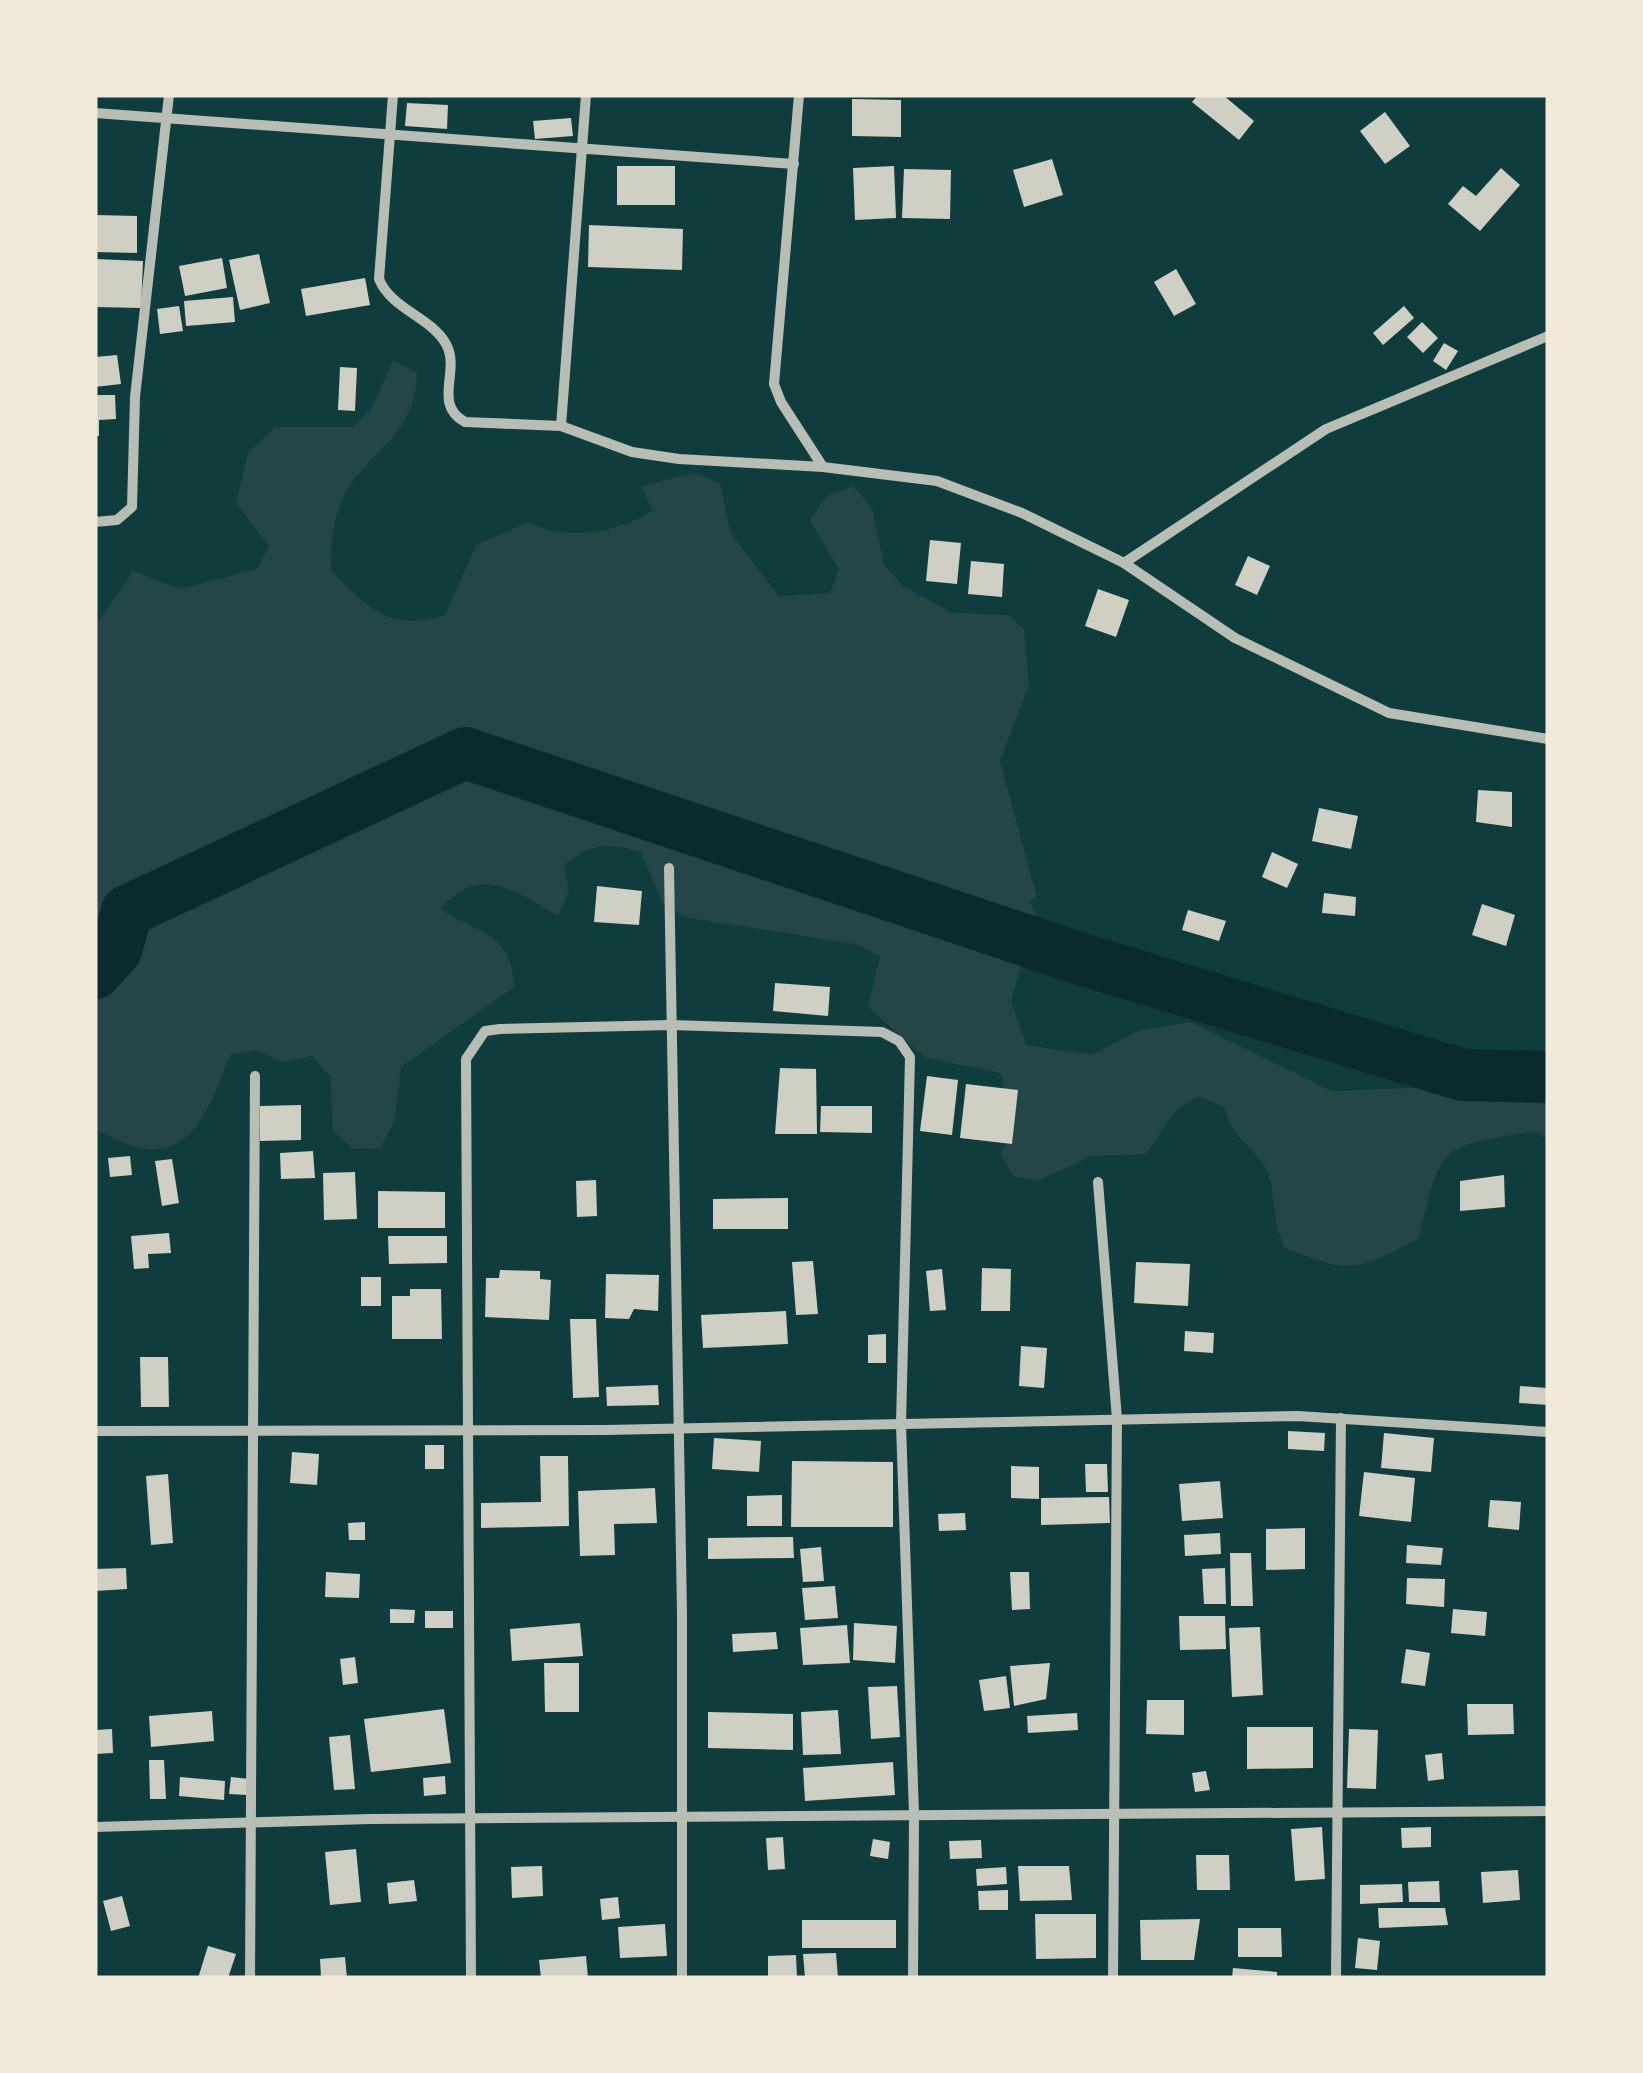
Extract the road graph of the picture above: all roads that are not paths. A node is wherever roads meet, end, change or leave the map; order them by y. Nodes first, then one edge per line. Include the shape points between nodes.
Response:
1 (169, 95) edge
2 (393, 95) edge
3 (586, 95) edge
4 (799, 95) edge
5 (95, 113) edge
6 (168, 119) junction
7 (391, 136) junction
8 (580, 151) junction
9 (794, 164) junction
10 (1548, 336) edge
11 (561, 426) junction
12 (823, 467) junction
13 (95, 522) edge
14 (1124, 563) junction
15 (1548, 740) edge
16 (669, 868) dead end
17 (672, 1025) junction
18 (255, 1076) dead end
19 (1098, 1182) dead end
20 (1341, 1418) junction
21 (1117, 1420) junction
22 (901, 1424) junction
23 (680, 1428) junction
24 (95, 1431) edge
25 (470, 1431) junction
26 (255, 1432) junction
27 (1548, 1432) edge
28 (1548, 1811) edge
29 (1336, 1812) junction
30 (1112, 1813) junction
31 (914, 1815) junction
32 (683, 1816) junction
33 (472, 1820) junction
34 (254, 1824) junction
35 (95, 1827) edge
36 (250, 1978) edge
37 (472, 1978) edge
38 (682, 1978) edge
39 (914, 1978) edge
40 (1113, 1978) edge
41 (1336, 1978) edge

1 - 6 street
2 - 7 street
3 - 8 street
4 - 9 street
5 - 6 street
6 - 7 street
6 - 13 street via 135,397 132,506 117,520
7 - 8 street
7 - 11 street via 379,280 385,293 444,340 453,416
8 - 9 street
8 - 11 street
9 - 12 street via 774,384
10 - 14 street via 1326,429
11 - 12 street via 632,452
12 - 14 street via 937,481
14 - 15 street via 1235,638 1390,713
16 - 17 street
17 - 22 street via 882,1032 900,1041 910,1057
17 - 23 street
17 - 25 street via 485,1031 466,1059
18 - 26 street
19 - 21 street
20 - 21 street
20 - 27 street
20 - 29 street
21 - 22 street
21 - 30 street
22 - 23 street
22 - 31 street
23 - 25 street
23 - 32 street
24 - 26 street
25 - 26 street
25 - 33 street
26 - 34 street
28 - 29 street
29 - 30 street
29 - 41 street
30 - 31 street
30 - 40 street
31 - 32 street
31 - 39 street
32 - 33 street
32 - 38 street
33 - 34 street
33 - 37 street
34 - 35 street
34 - 36 street

